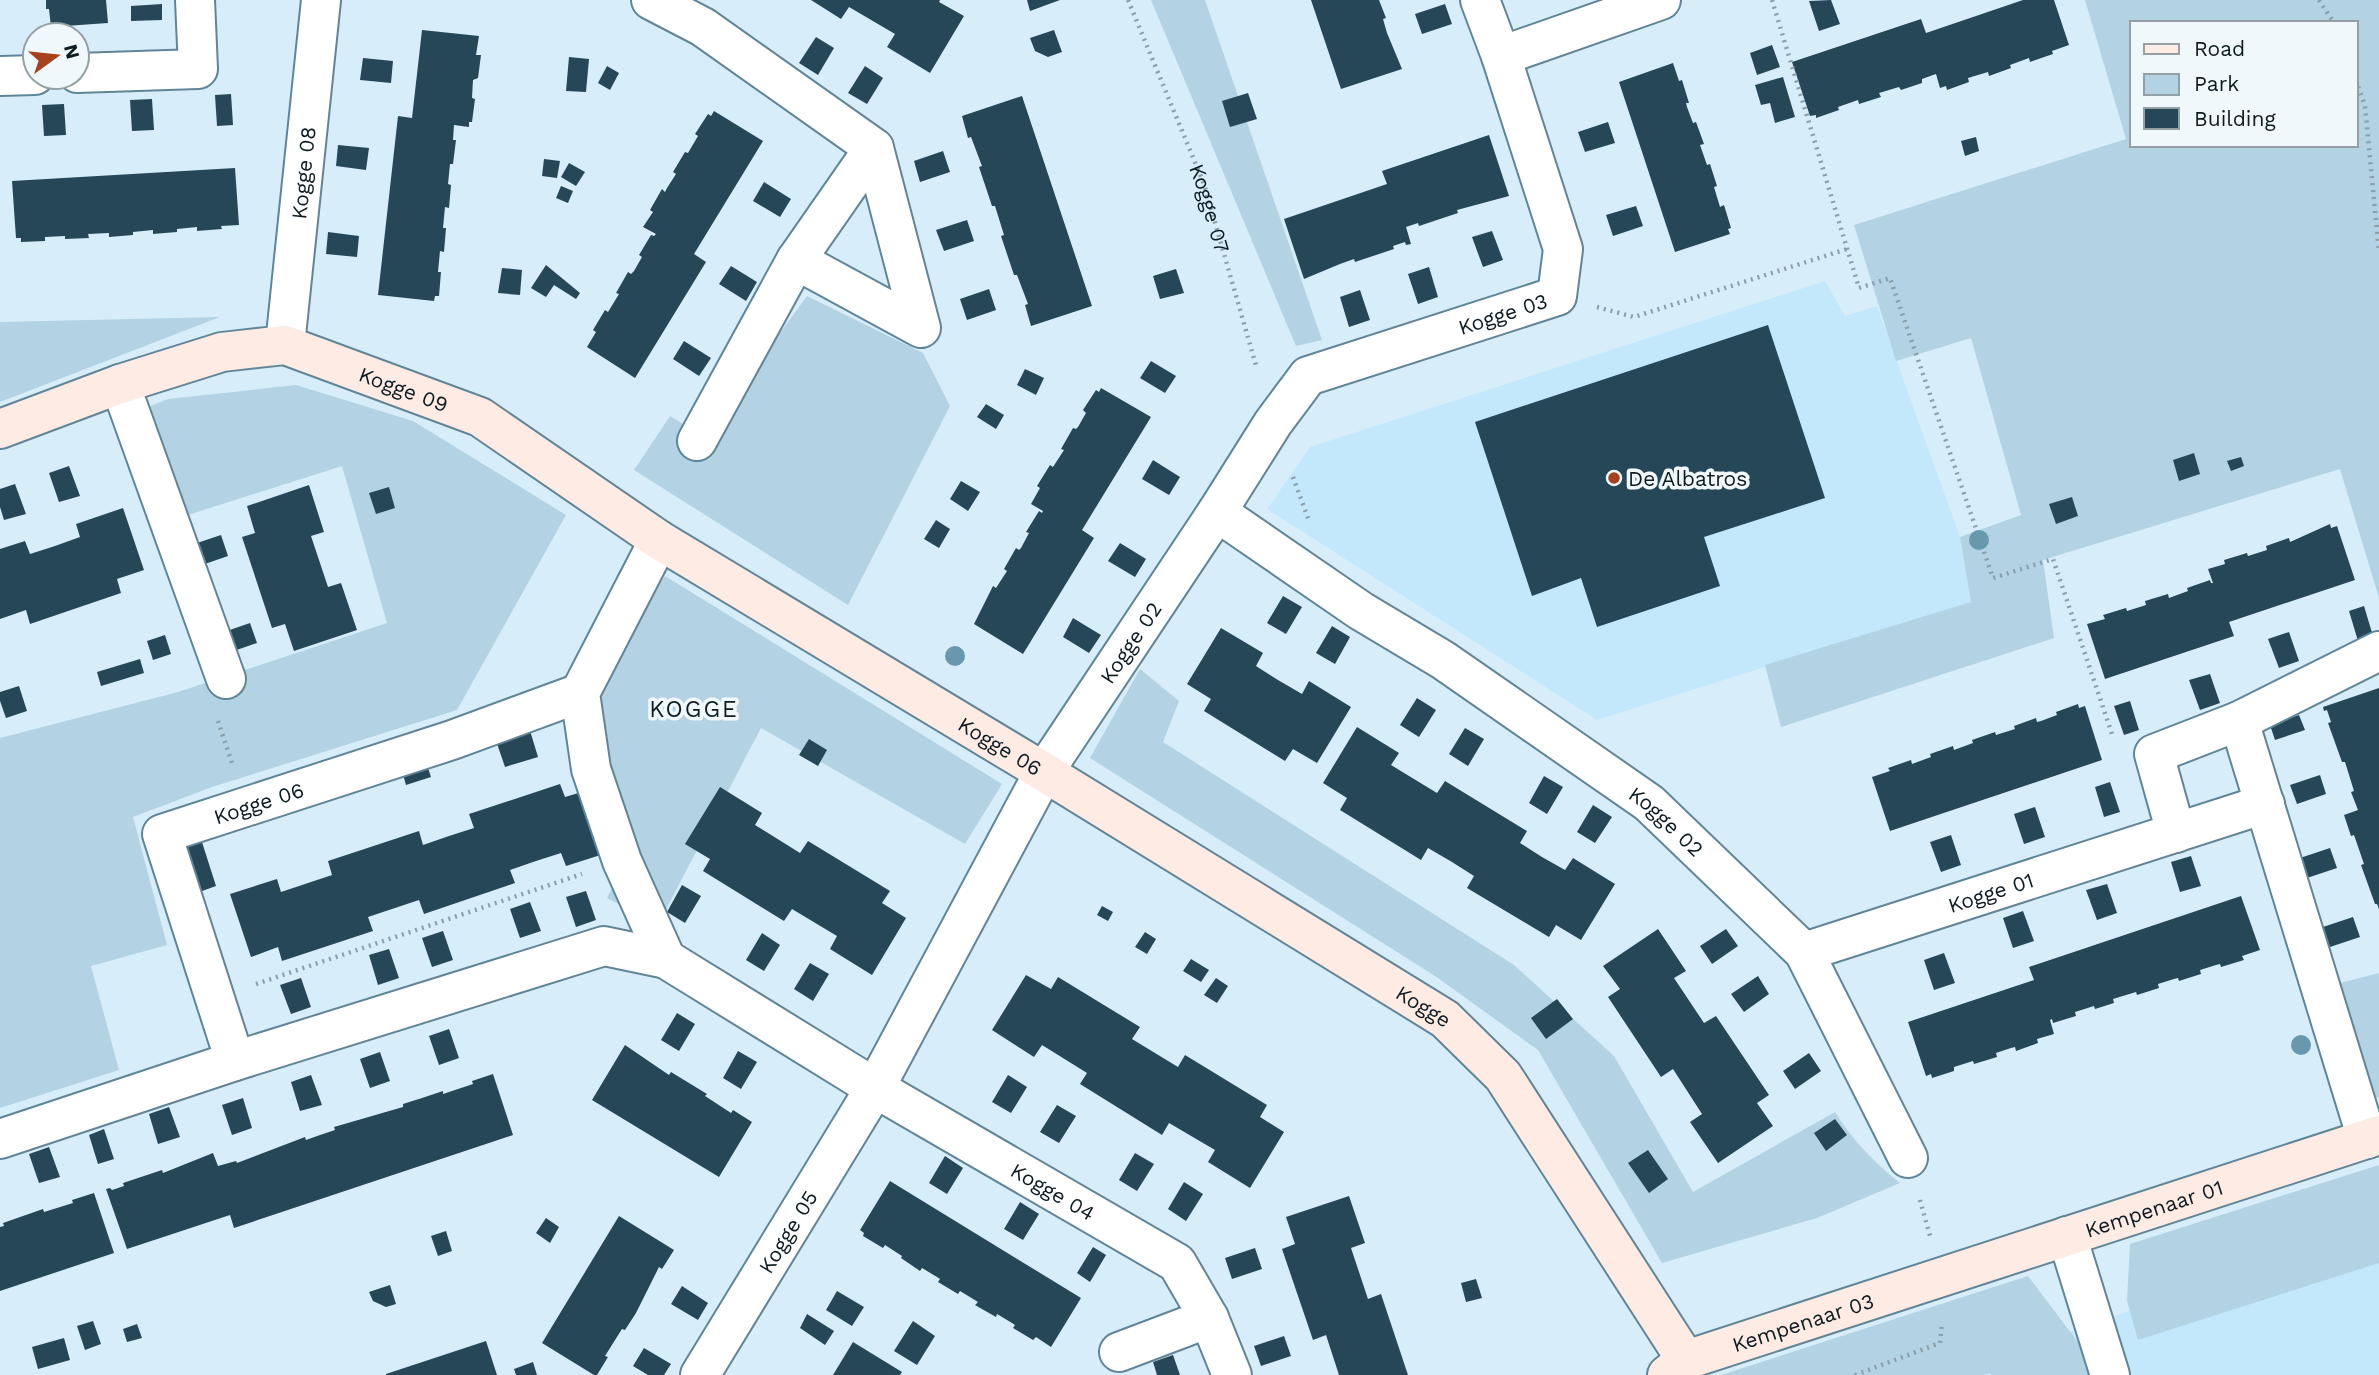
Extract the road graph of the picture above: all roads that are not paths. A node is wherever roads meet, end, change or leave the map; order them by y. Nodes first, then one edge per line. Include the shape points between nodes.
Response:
1 (194, 0) edge
2 (321, 0) edge
3 (651, 0) edge
4 (1480, 0) edge
5 (1661, 0) edge
6 (1502, 56) junction
7 (91, 73) edge
8 (21, 75) edge
9 (0, 76) edge
10 (874, 148) junction
11 (796, 260) junction
12 (285, 345) junction
13 (120, 384) junction
14 (1273, 423) joint
15 (0, 429) edge
16 (697, 441) dead end
17 (1217, 512) junction
18 (659, 540) junction
19 (2379, 651) edge
20 (226, 679) road end
21 (580, 693) junction
22 (2239, 721) junction
23 (1044, 772) junction
24 (2265, 804) junction
25 (2176, 833) junction
26 (1804, 952) junction
27 (666, 959) junction
28 (235, 1061) junction
29 (875, 1088) junction
30 (2373, 1137) edge
31 (0, 1139) edge
32 (1908, 1158) road end
33 (2067, 1236) junction
34 (1209, 1318) junction
35 (1119, 1352) dead end
36 (1677, 1368) edge
37 (700, 1375) edge
38 (1232, 1375) edge
39 (2110, 1375) edge

1 - 7 street via 198,69
2 - 12 street, Kogge 08
3 - 10 street via 704,27
4 - 6 street, Kogge 03
5 - 6 street
6 - 14 street, Kogge 03 via 1563,249 1557,296 1308,376
8 - 9 street
10 - 11 street
10 - 11 street via 921,328
11 - 16 street
12 - 13 street, Kogge 09 via 222,352
12 - 18 street, Kogge 09 via 480,417
13 - 15 street, Kogge 09
13 - 20 street
14 - 17 street, Kogge 02
17 - 23 street, Kogge 02
17 - 26 street, Kogge 02 via 1443,660 1649,803
18 - 21 street
18 - 23 street, Kogge 06
19 - 22 street
21 - 27 street via 591,769 622,861
21 - 28 street, Kogge 06 via 452,740 162,834
22 - 24 street
22 - 25 street via 2154,754
23 - 29 street, Kogge 06
23 - 36 street, Kogge via 1445,1019 1503,1076
24 - 25 street, Kogge 01
24 - 30 street
25 - 26 street, Kogge 01
26 - 32 street, Kogge 02
27 - 28 street via 604,946
27 - 29 street
28 - 31 street
29 - 34 street, Kogge 04 via 1177,1263
29 - 37 street, Kogge 05
30 - 33 street, Kempenaar 01
33 - 36 street, Kempenaar 03
33 - 39 street, Kempenaar 01
34 - 35 street
34 - 38 street, Kogge 04

